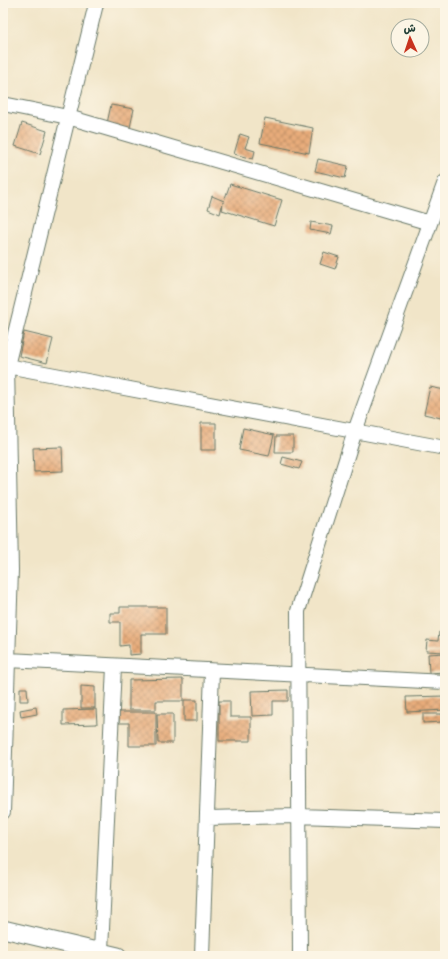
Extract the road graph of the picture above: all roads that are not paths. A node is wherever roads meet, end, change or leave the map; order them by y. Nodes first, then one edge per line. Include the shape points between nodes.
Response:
1 (96, 4) dead end
2 (3, 104) edge
3 (68, 117) junction
4 (445, 182) edge
5 (430, 223) junction
6 (5, 367) edge
7 (355, 431) junction
8 (445, 448) edge
9 (8, 660) junction
10 (114, 666) junction
11 (212, 671) junction
12 (298, 675) junction
13 (445, 682) edge
14 (4, 776) edge
15 (3, 812) edge
16 (299, 816) junction
17 (207, 818) junction
18 (445, 822) edge
19 (3, 929) edge
20 (101, 951) junction
21 (118, 956) edge
22 (202, 956) edge
23 (300, 956) edge
24 (313, 956) edge

1 - 3 street
2 - 3 street
3 - 5 street
3 - 6 street
4 - 5 street
5 - 7 street
6 - 7 street
6 - 9 street via 12,570
7 - 8 street
7 - 12 street via 298,611
9 - 10 street
9 - 14 street
10 - 11 street
10 - 20 street
11 - 12 street
11 - 17 street
12 - 13 street
12 - 16 street
14 - 15 street
16 - 17 street
16 - 18 street
16 - 23 street
17 - 22 street
19 - 20 street
20 - 21 street
23 - 24 street

